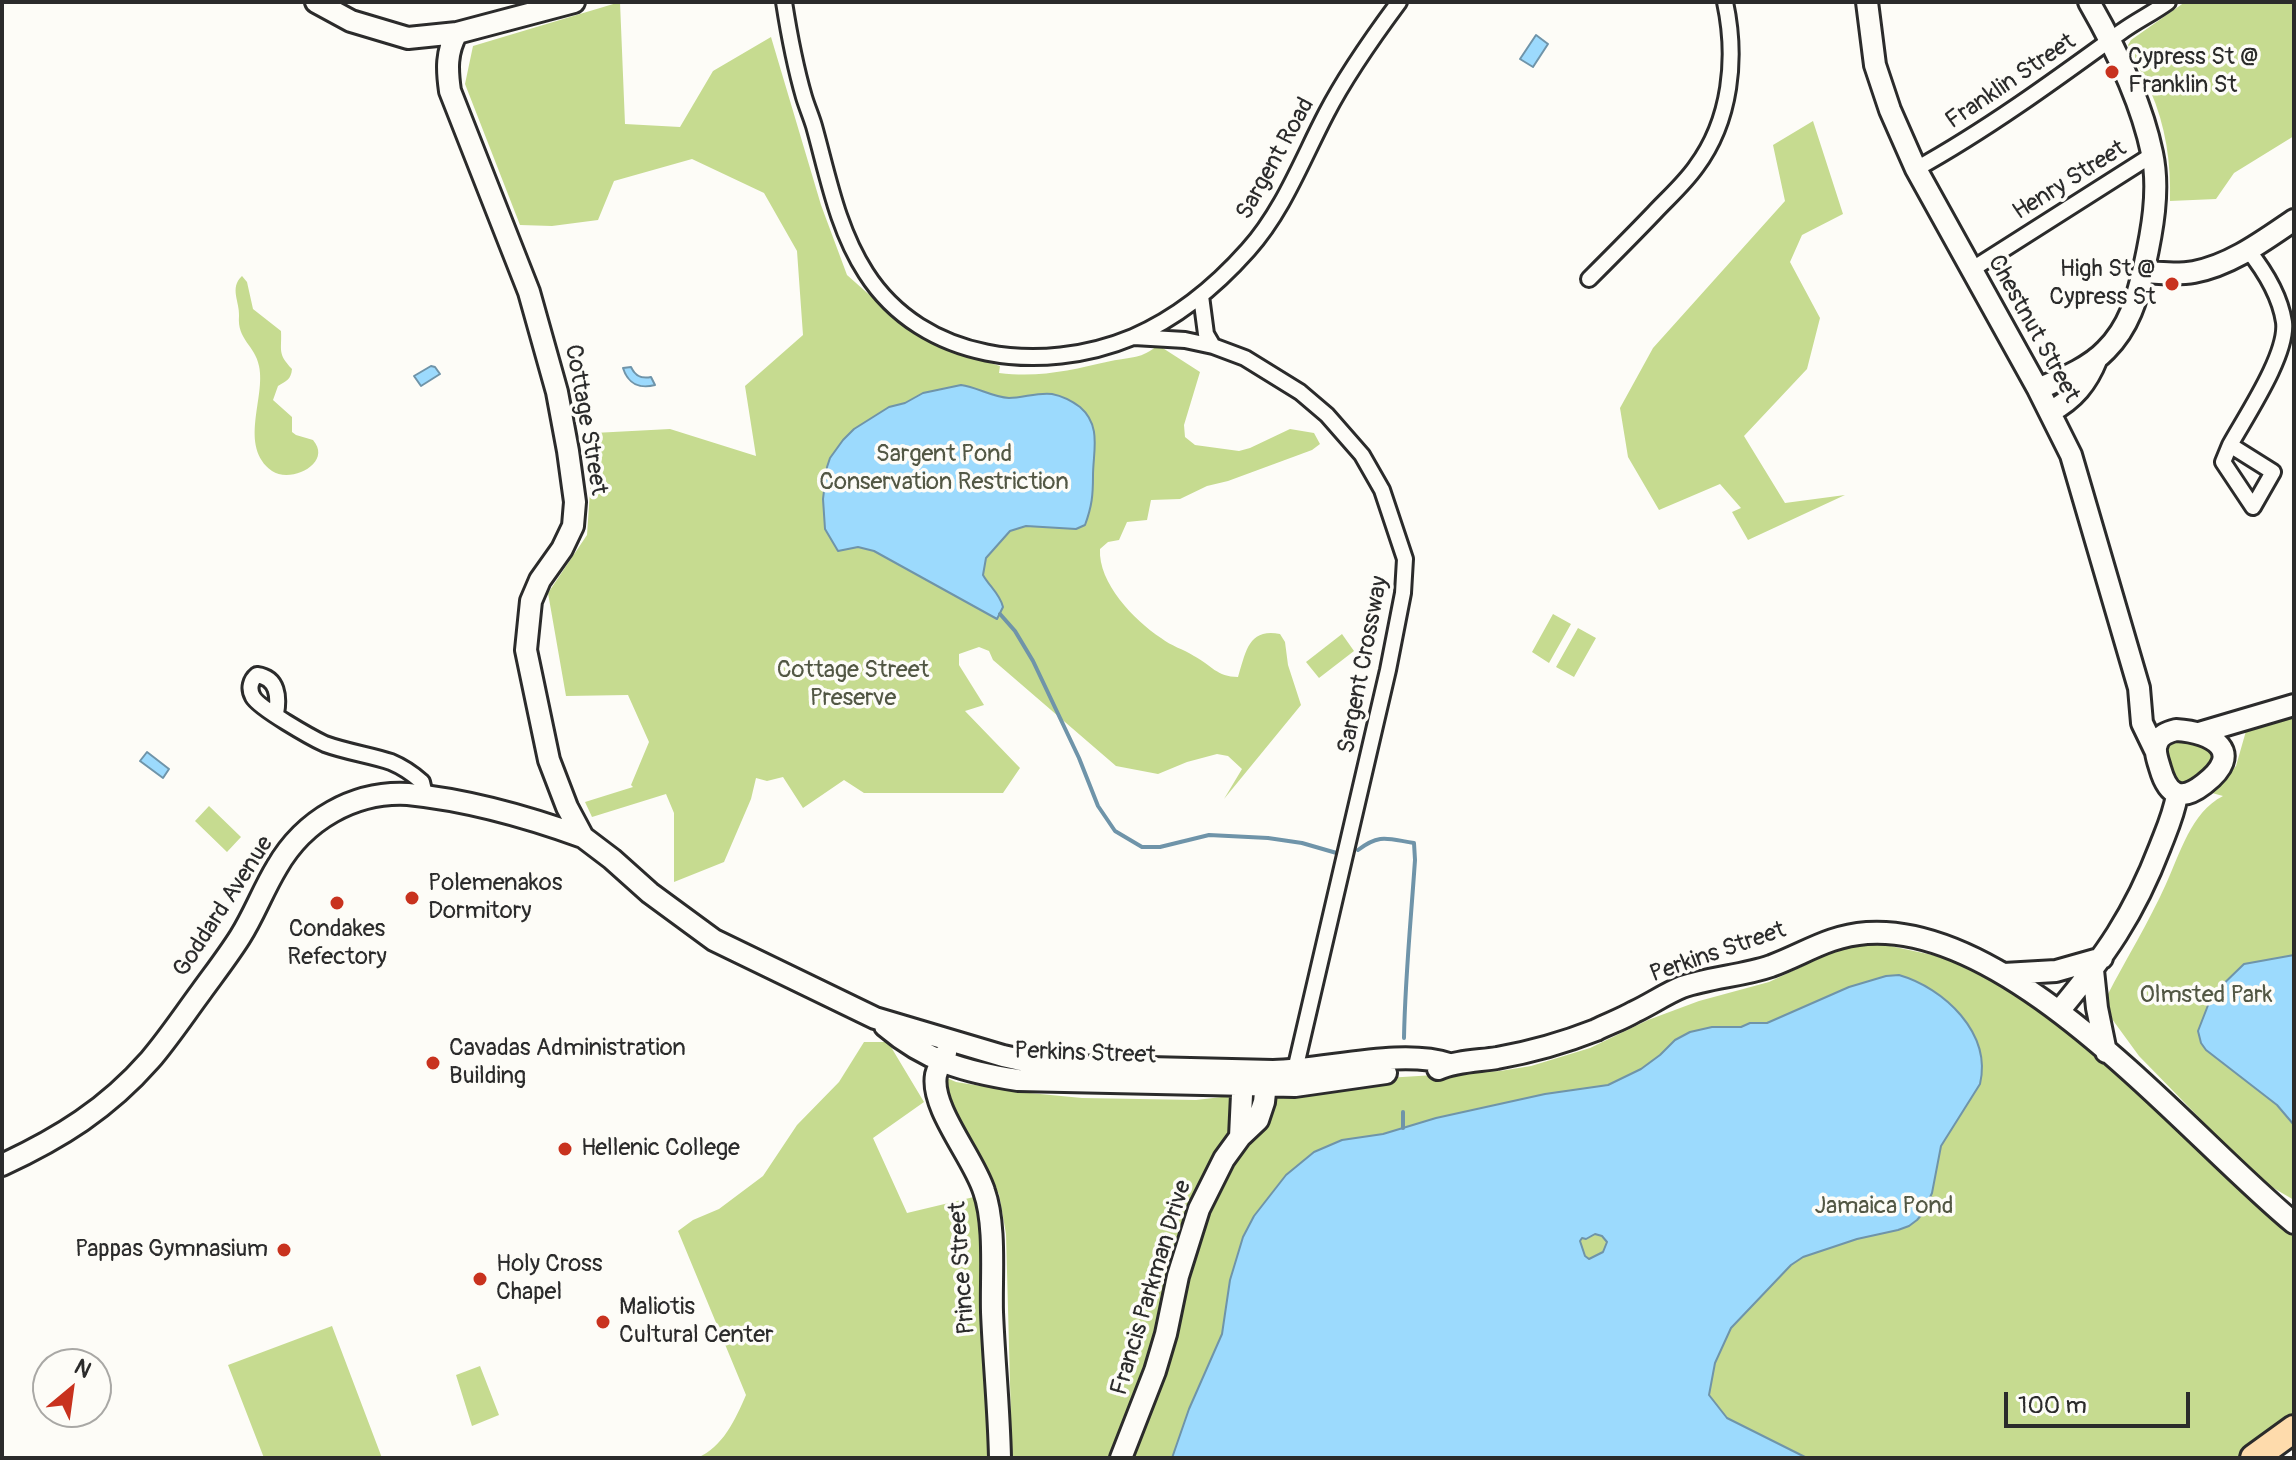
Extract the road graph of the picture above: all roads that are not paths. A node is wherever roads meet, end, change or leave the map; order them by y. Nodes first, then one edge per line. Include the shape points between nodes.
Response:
1 (316, 2) edge
2 (574, 2) edge
3 (784, 2) edge
4 (1399, 2) edge
5 (1725, 2) edge
6 (1867, 2) edge
7 (2089, 2) edge
8 (2168, 2) edge
9 (457, 33) junction
10 (408, 38) junction
11 (2111, 40) junction
12 (450, 91) junction
13 (2152, 155) junction
14 (1916, 169) junction
15 (2294, 220) edge
16 (2248, 250) junction
17 (1971, 270) junction
18 (2143, 272) junction
19 (1589, 279) dead end
20 (1201, 296) junction
21 (1133, 337) junction
22 (1213, 346) junction
23 (2097, 358) junction
24 (2038, 389) junction
25 (2076, 395) junction
26 (2050, 412) junction
27 (2230, 445) dead end
28 (2069, 450) junction
29 (2139, 688) junction
30 (2294, 705) edge
31 (276, 714) dead end
32 (2246, 719) junction
33 (2176, 730) junction
34 (2199, 733) junction
35 (2156, 752) junction
36 (2223, 753) junction
37 (425, 795) junction
38 (2177, 795) junction
39 (583, 837) junction
40 (2097, 964) junction
41 (2003, 974) junction
42 (792, 977) joint
43 (2059, 1011) junction
44 (875, 1018) junction
45 (901, 1040) junction
46 (952, 1041) junction
47 (2106, 1052) junction
48 (941, 1063) junction
49 (1449, 1064) junction
50 (1295, 1070) junction
51 (1242, 1078) junction
52 (1266, 1078) junction
53 (936, 1088) junction
54 (1240, 1137) junction
55 (2, 1165) edge
56 (2294, 1223) edge
57 (2291, 1436) edge
58 (1000, 1458) edge
59 (1121, 1458) edge
60 (2254, 1458) edge

1 - 10 main road via 351,21
2 - 9 main road
3 - 21 street, Sargent Road via 803,96 843,227 867,274 888,300 938,335 997,356 1059,356
4 - 20 street, Sargent Road via 1328,110 1268,224
5 - 19 street via 1731,77 1713,139 1688,177
6 - 14 main road, Chestnut Street via 1875,65
7 - 11 main road
8 - 11 street, Franklin Street
9 - 10 main road
9 - 12 main road, Cottage Street via 448,56
10 - 12 main road, Cottage Street via 435,59
11 - 13 main road
11 - 14 street, Franklin Street
12 - 39 main road, Cottage Street via 538,319 568,451 573,526 531,601 526,650 549,760
13 - 17 street, Henry Street
13 - 18 main road via 2152,227
14 - 17 main road, Chestnut Street
15 - 16 main road
16 - 18 main road via 2194,272
16 - 27 street via 2277,296 2283,337
17 - 24 main road, Chestnut Street
18 - 23 main road via 2122,332
20 - 21 street, Sargent Road
20 - 22 street via 1206,334
21 - 22 street, Sargent Crossway
22 - 50 street, Sargent Crossway via 1245,358 1327,415 1362,455 1382,490 1405,559 1385,684
23 - 24 main road
23 - 25 main road
24 - 26 main road, Chestnut Street
25 - 26 main road
25 - 28 main road
26 - 28 main road, Chestnut Street
28 - 29 main road, Chestnut Street
29 - 33 main road, Chestnut Street via 2160,719
29 - 35 main road, Chestnut Street via 2142,723
30 - 32 main road
31 - 37 street via 323,743 400,766 422,782
32 - 34 main road
32 - 36 main road
33 - 34 main road
33 - 35 main road via 2161,736
34 - 36 main road via 2215,740
35 - 38 main road via 2165,783
36 - 38 main road via 2215,775 2186,795
37 - 39 main road, Goddard Avenue
37 - 55 main road, Goddard Avenue via 363,798 317,822 287,852 234,945 150,1060 94,1114
38 - 40 main road via 2140,897
39 - 42 main road, Cottage Street via 714,940
40 - 41 main road
40 - 43 main road
40 - 47 main road via 2098,1015
41 - 43 main road, Perkins Street
41 - 49 main road, Perkins Street via 1918,938 1869,933 1835,938 1773,965 1684,987 1561,1044
42 - 44 main road, Perkins Street
43 - 47 main road, Perkins Street
44 - 45 main road, Perkins Street
44 - 46 main road, Perkins Street
45 - 48 main road, Perkins Street
45 - 53 main road, Prince Street
46 - 48 main road
46 - 51 main road, Perkins Street via 1056,1066
47 - 56 main road, Perkins Street
48 - 51 main road, Perkins Street via 1028,1081
48 - 53 main road
49 - 50 main road, Perkins Street via 1395,1059
49 - 52 main road, Perkins Street via 1306,1086
50 - 52 main road, Perkins Street
51 - 52 main road, Perkins Street
51 - 54 main road
52 - 54 main road, Francis Parkman Drive via 1258,1120
53 - 58 main road, Prince Street via 985,1192
54 - 59 main road, Francis Parkman Drive via 1199,1209 1155,1371
57 - 60 highway

